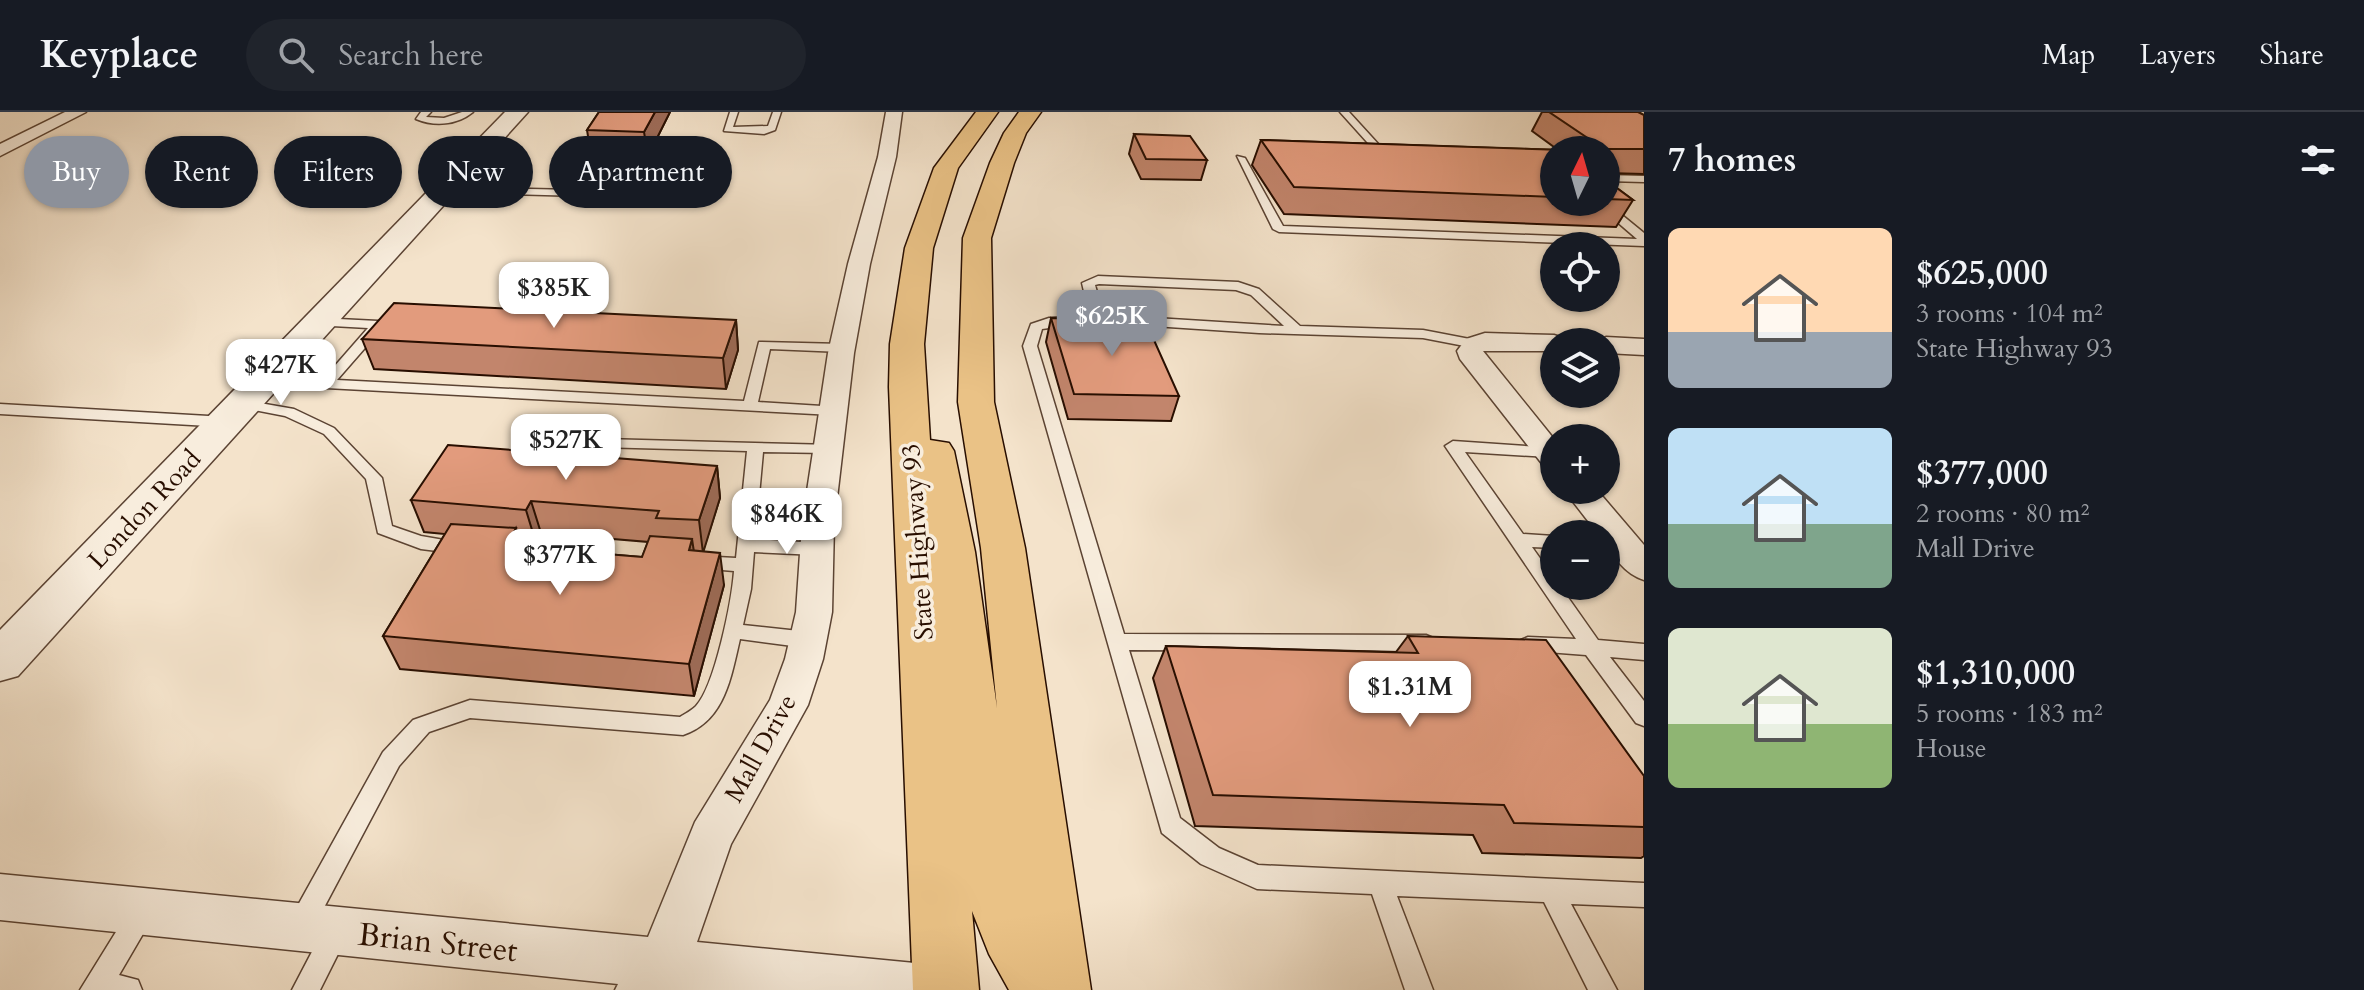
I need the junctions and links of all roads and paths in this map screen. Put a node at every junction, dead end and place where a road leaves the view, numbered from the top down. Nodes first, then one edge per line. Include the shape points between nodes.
1 (78, 112) edge
2 (427, 112) edge
3 (469, 112) edge
4 (508, 112) edge
5 (517, 112) edge
6 (734, 112) edge
7 (777, 112) edge
8 (894, 112) edge
9 (987, 112) edge
10 (1030, 112) edge
11 (1344, 112) edge
12 (495, 136) edge
13 (0, 151) edge
14 (1240, 158) dead end
15 (1391, 163) edge
16 (1620, 178) edge
17 (1644, 179) edge
18 (427, 208) edge
19 (1615, 216) edge
20 (1644, 241) edge
21 (1098, 321) junction
22 (319, 322) junction
23 (1296, 330) junction
24 (1540, 342) edge
25 (907, 344) junction
26 (1475, 344) junction
27 (1620, 346) edge
28 (1644, 347) edge
29 (842, 348) junction
30 (750, 406) junction
31 (0, 409) edge
32 (833, 410) junction
33 (235, 413) junction
34 (1540, 440) edge
35 (604, 444) dead end
36 (755, 447) junction
37 (827, 448) junction
38 (1540, 454) edge
39 (1590, 504) edge
40 (1518, 540) junction
41 (1540, 541) edge
42 (482, 549) edge
43 (817, 549) junction
44 (1626, 553) edge
45 (745, 555) junction
46 (682, 561) edge
47 (731, 631) junction
48 (808, 640) junction
49 (1117, 642) junction
50 (1451, 643) edge
51 (1514, 645) edge
52 (1592, 647) junction
53 (1644, 652) edge
54 (0, 662) edge
55 (1644, 717) edge
56 (1380, 883) junction
57 (1551, 891) junction
58 (1644, 895) edge
59 (0, 897) edge
60 (142, 912) junction
61 (318, 930) junction
62 (651, 978) edge
63 (95, 988) edge
64 (128, 990) edge
65 (306, 990) edge
66 (925, 990) edge
67 (946, 990) edge
68 (1048, 990) edge
69 (1058, 990) edge
70 (1419, 990) edge
71 (1603, 990) edge

1 - 13 street
2 - 3 lane via 419,117 431,122
4 - 5 lane
5 - 12 street, London Road
6 - 7 lane via 727,129 764,131 772,128
8 - 29 street, Mall Drive
9 - 25 main road, State Highway 93 via 946,168 919,248
10 - 69 main road via 1002,163 977,238 976,402 1003,548
11 - 15 lane
14 - 20 lane via 1279,229
16 - 17 lane
18 - 22 street, London Road
19 - 20 lane
21 - 23 lane
21 - 23 lane via 1088,283 1115,280 1238,286 1255,292
21 - 49 lane via 1049,322 1036,327 1030,346
22 - 30 lane via 378,325 326,384
22 - 33 street, London Road
23 - 26 lane via 1423,334
24 - 26 street
25 - 67 main road, State Highway 93
25 - 68 main road via 931,423 953,552 989,866 1002,914
26 - 34 street via 1470,351 1473,359
27 - 28 street
29 - 30 lane via 764,345
29 - 32 street, Mall Drive
30 - 32 lane
31 - 33 lane
32 - 37 street, Mall Drive
33 - 42 lane via 289,412 329,431 374,478 384,529 435,546
33 - 54 street, London Road
35 - 36 lane
36 - 37 lane
36 - 45 lane
37 - 43 street, Mall Drive
38 - 40 lane via 1453,446
39 - 44 street
40 - 41 lane
40 - 52 lane
43 - 45 lane
43 - 48 street, Mall Drive
45 - 46 lane
45 - 47 lane
47 - 48 lane
47 - 61 lane via 718,688 703,713 683,726 470,709 421,726 391,759
48 - 62 street, Mall Drive via 788,705 711,837 682,921
49 - 50 lane
49 - 56 lane via 1170,825 1210,856 1257,877
51 - 52 lane
52 - 53 lane
52 - 55 lane
56 - 57 lane
56 - 70 lane
57 - 58 lane
57 - 71 lane
59 - 60 street, Brian Street
60 - 61 street, Brian Street
60 - 63 lane
61 - 62 street, Brian Street
61 - 65 lane
62 - 66 street, Brian Street
63 - 64 lane

